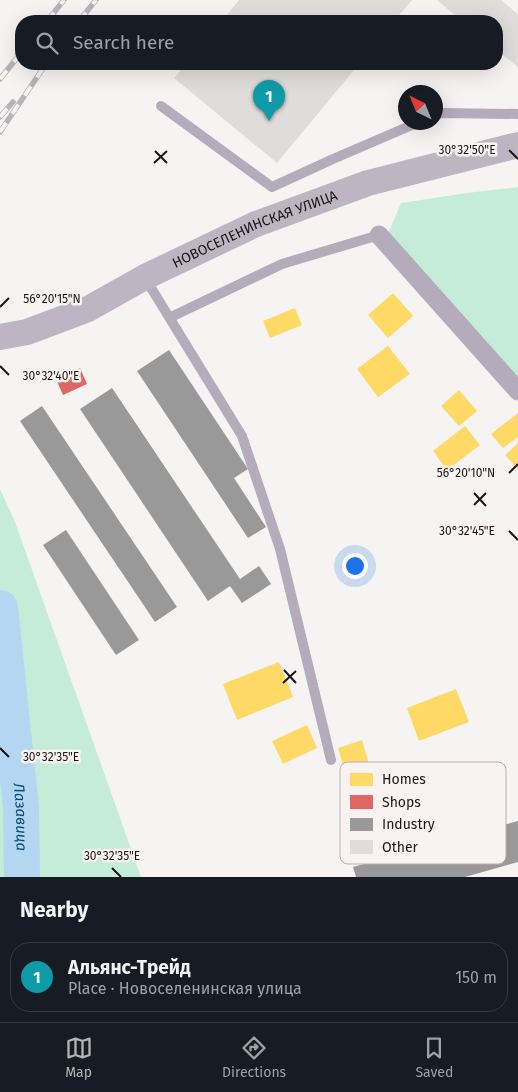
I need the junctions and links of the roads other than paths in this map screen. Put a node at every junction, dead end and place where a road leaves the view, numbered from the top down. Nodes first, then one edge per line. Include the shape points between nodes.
1 (161, 106) dead end
2 (443, 113) edge
3 (518, 114) edge
4 (400, 130) edge
5 (518, 145) edge
6 (379, 235) joint
7 (145, 277) junction
8 (170, 317) junction
9 (0, 337) edge
10 (518, 391) edge
11 (331, 760) dead end

1 - 4 lane via 272,187
2 - 3 lane
5 - 7 main road, НОВОСЕЛЕНИНСКАЯ УЛИЦА via 368,183 256,224
6 - 8 lane via 282,264
6 - 10 street
7 - 8 lane
7 - 9 main road, НОВОСЕЛЕНИНСКАЯ УЛИЦА via 88,309 27,332
8 - 11 lane via 242,436 280,549

